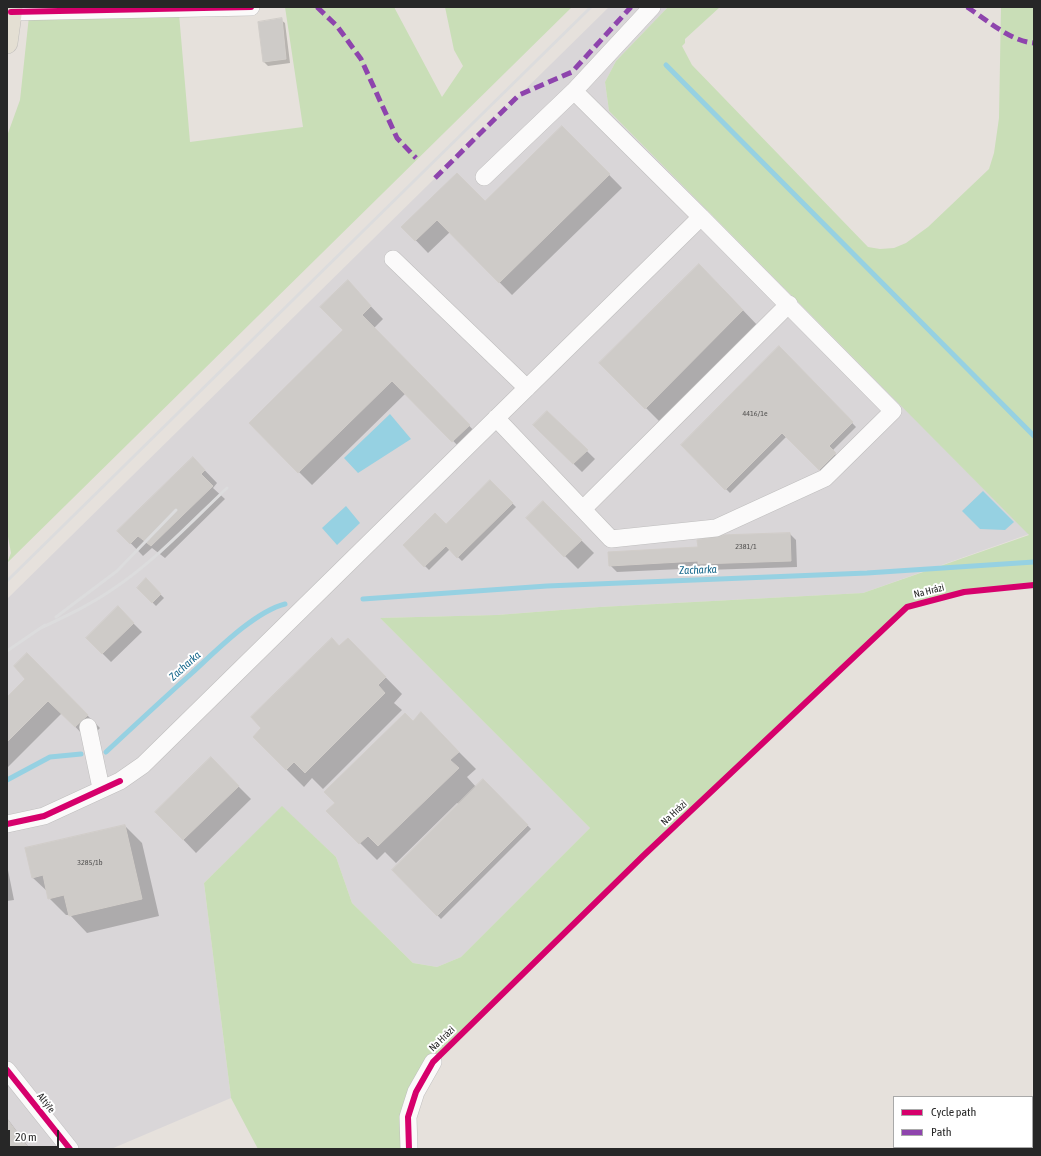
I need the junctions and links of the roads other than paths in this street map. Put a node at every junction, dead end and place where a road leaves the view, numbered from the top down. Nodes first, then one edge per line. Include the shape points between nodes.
1 (251, 7) edge
2 (652, 7) edge
3 (11, 10) edge
4 (7, 43) edge
5 (574, 91) junction
6 (484, 177) dead end
7 (701, 217) junction
8 (393, 259) dead end
9 (789, 304) junction
10 (527, 388) junction
11 (496, 418) junction
12 (583, 509) junction
13 (88, 726) dead end
14 (101, 788) junction
15 (7, 824) edge
16 (433, 1062) dead end
17 (7, 1070) edge
18 (70, 1149) edge
19 (409, 1149) edge

1 - 3 street
2 - 5 street
3 - 4 main road
5 - 6 street
5 - 7 street
7 - 9 street
7 - 10 street
8 - 10 street
9 - 12 street
9 - 12 street via 893,411 825,478 716,528 611,539
10 - 11 street
11 - 12 street
11 - 14 street via 143,765 120,781
13 - 14 street
14 - 15 street via 44,816
16 - 19 street, Na Hrázi via 416,1092 408,1117
17 - 18 street, Altýře

